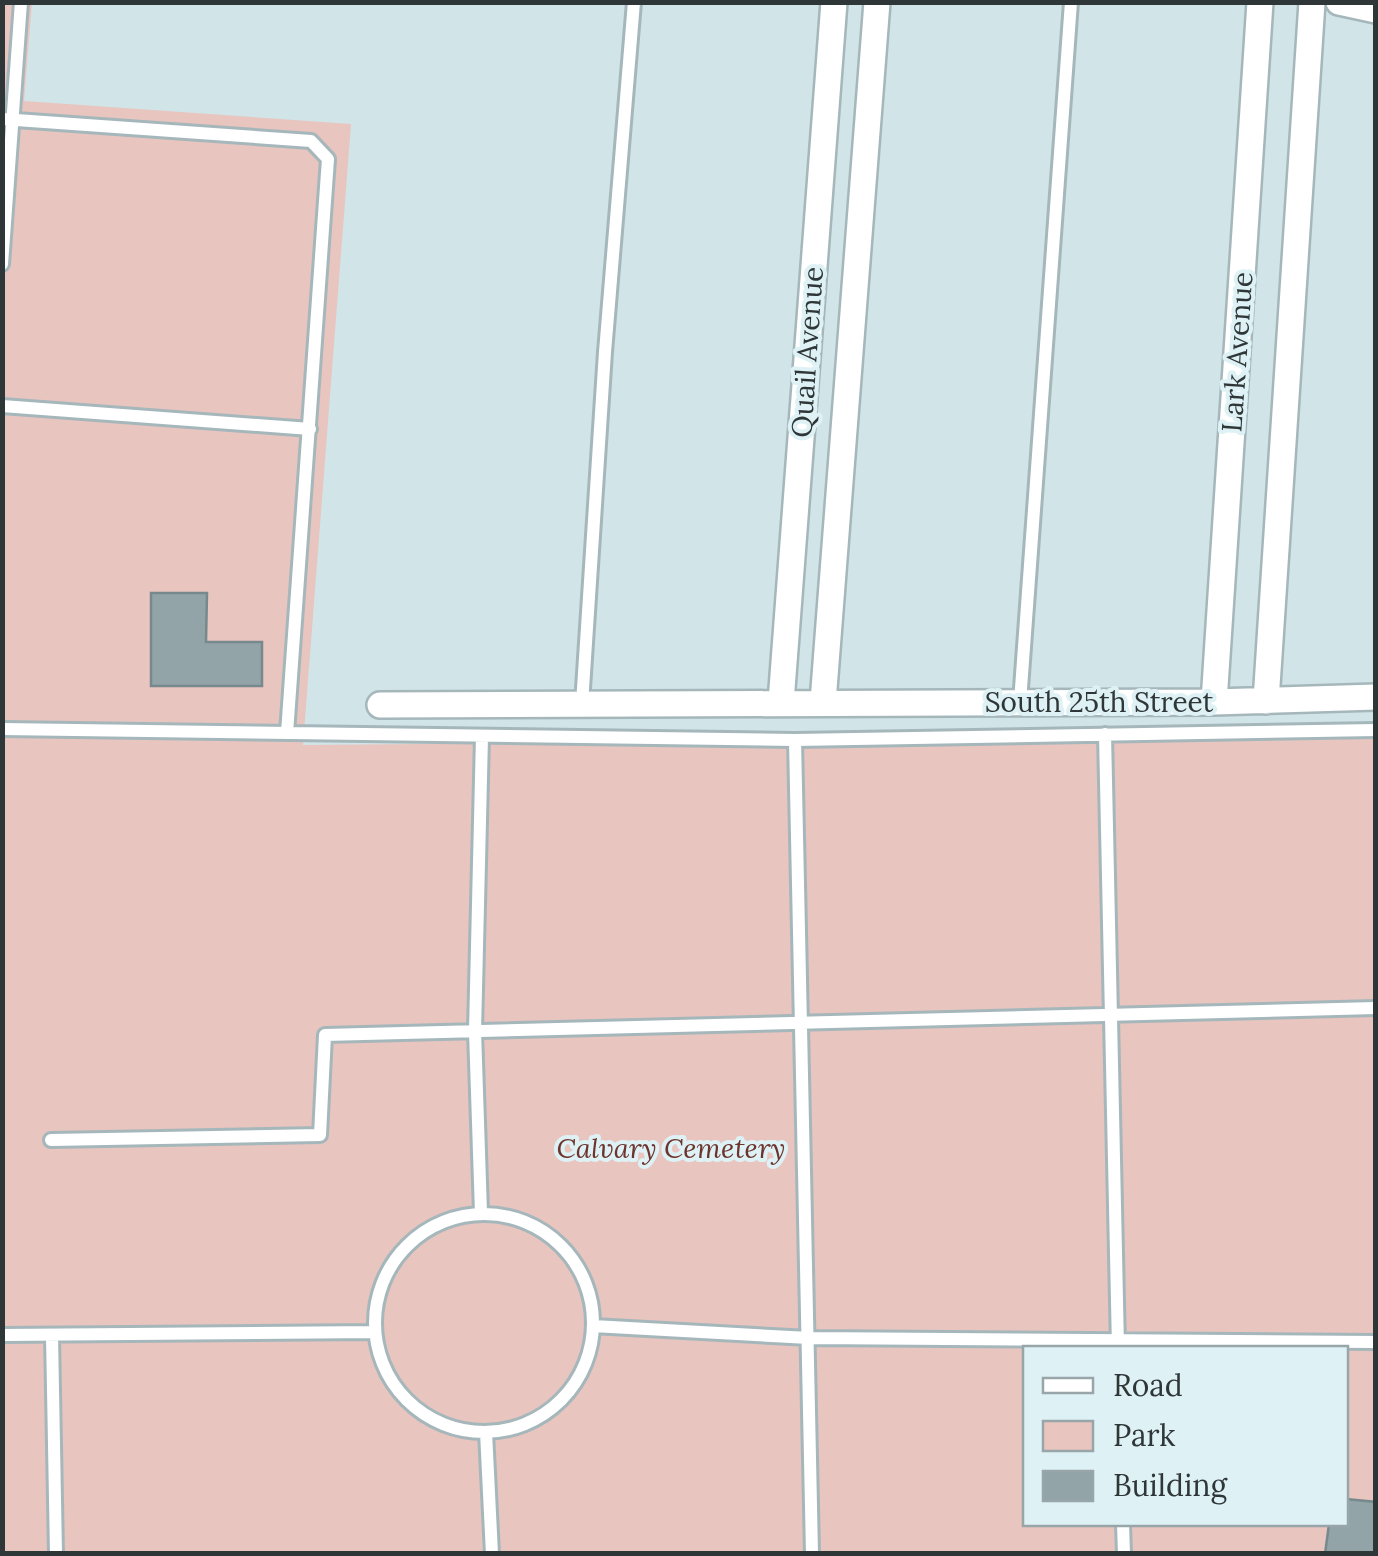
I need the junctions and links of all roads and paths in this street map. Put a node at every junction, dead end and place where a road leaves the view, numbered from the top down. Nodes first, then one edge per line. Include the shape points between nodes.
1 (22, 2) edge
2 (634, 2) edge
3 (834, 2) edge
4 (877, 2) edge
5 (1072, 2) edge
6 (1260, 2) edge
7 (1312, 2) edge
8 (1340, 2) edge
9 (1376, 10) edge
10 (8, 119) edge
11 (815, 248) junction
12 (858, 250) junction
13 (2, 264) edge
14 (2, 406) edge
15 (310, 429) junction
16 (793, 540) junction
17 (836, 543) junction
18 (1376, 697) edge
19 (1266, 701) junction
20 (780, 702) junction
21 (823, 702) junction
22 (1020, 702) junction
23 (1214, 702) junction
24 (582, 704) junction
25 (380, 706) dead end
26 (2, 730) edge
27 (1376, 730) edge
28 (287, 733) junction
29 (1105, 734) junction
30 (482, 736) junction
31 (795, 740) junction
32 (1376, 1008) edge
33 (1111, 1013) junction
34 (802, 1022) junction
35 (475, 1031) junction
36 (51, 1140) dead end
37 (481, 1213) junction
38 (594, 1326) junction
39 (374, 1332) junction
40 (2, 1334) edge
41 (52, 1335) junction
42 (808, 1338) junction
43 (1376, 1342) edge
44 (1118, 1344) edge
45 (486, 1432) junction
46 (1123, 1526) edge
47 (56, 1554) edge
48 (492, 1554) edge
49 (812, 1554) edge
50 (1124, 1554) edge

1 - 10 lane
2 - 24 lane
3 - 11 street, Quail Avenue
4 - 12 street, Quail Avenue
5 - 22 lane
6 - 23 street, Lark Avenue
7 - 19 street, Lark Avenue
8 - 9 street
10 - 13 lane
10 - 15 lane via 311,142 328,159
11 - 12 street
11 - 16 street, Quail Avenue
12 - 17 street, Quail Avenue
14 - 15 lane
15 - 28 lane
16 - 17 street
16 - 20 street, Quail Avenue
17 - 21 street, Quail Avenue
18 - 19 street, South 25th Street
19 - 23 street, South 25th Street
20 - 21 street, South 25th Street
20 - 24 street, South 25th Street
21 - 22 street, South 25th Street
22 - 23 street, South 25th Street
24 - 25 street, South 25th Street
26 - 28 lane
27 - 29 lane
28 - 30 lane
29 - 31 lane
29 - 33 lane
30 - 31 lane
30 - 35 lane
31 - 34 lane
32 - 33 lane
33 - 34 lane
33 - 44 lane
34 - 35 lane
34 - 42 lane
35 - 36 lane via 325,1035 320,1135
35 - 37 lane
37 - 38 lane via 530,1224 570,1255 583,1277
37 - 39 lane via 432,1226 411,1241 382,1282
38 - 42 lane
38 - 45 lane via 582,1372 560,1400 532,1421
39 - 41 lane
39 - 45 lane via 388,1377 411,1404 440,1423
40 - 41 lane
41 - 47 lane
42 - 44 lane
42 - 49 lane
43 - 44 lane
45 - 48 lane
46 - 50 lane

